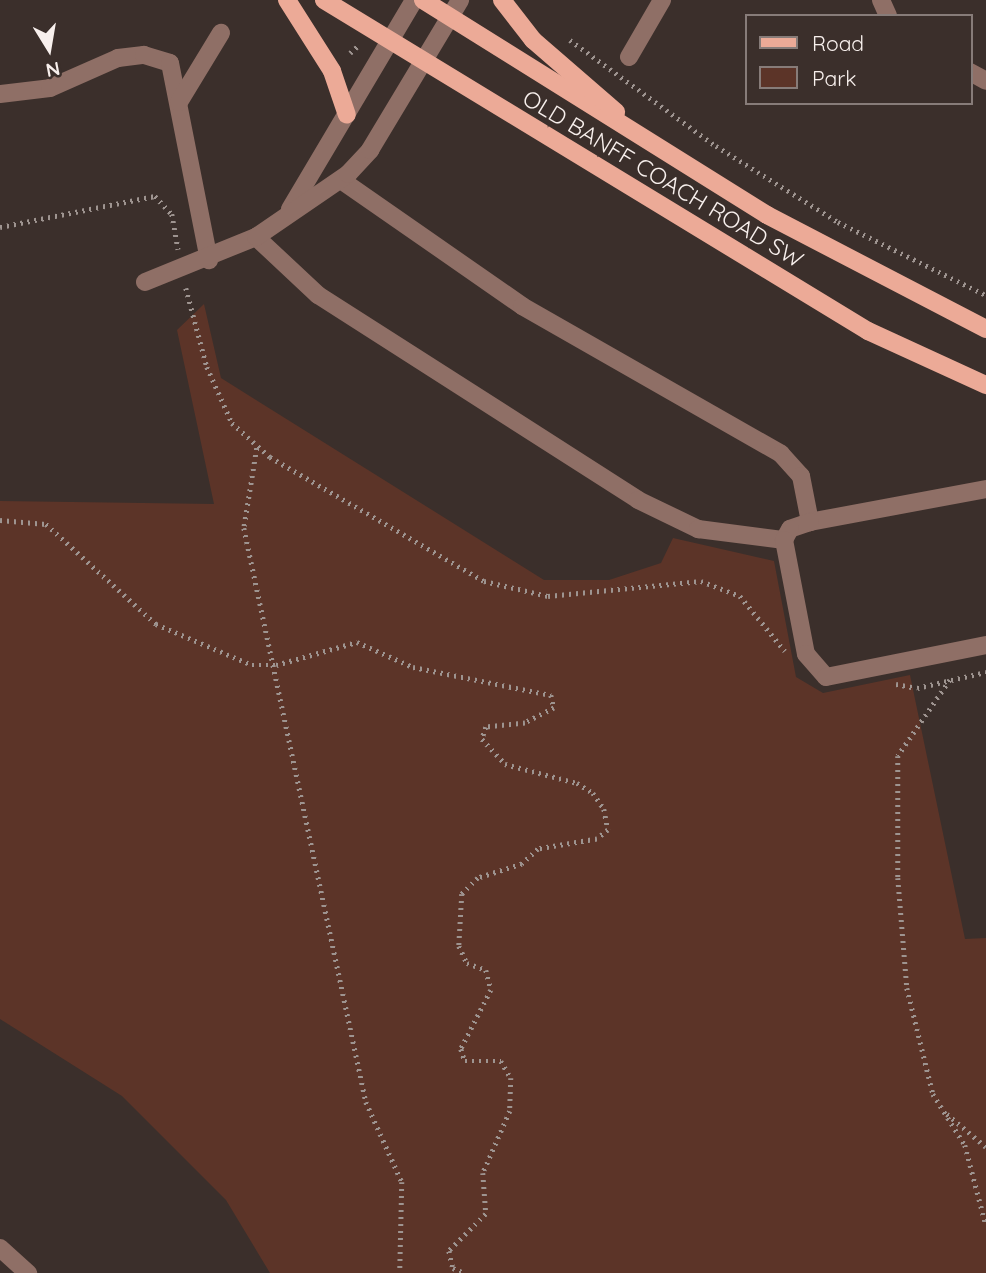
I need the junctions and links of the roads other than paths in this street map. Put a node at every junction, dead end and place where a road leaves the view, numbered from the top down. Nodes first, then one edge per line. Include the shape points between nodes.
1 (287, 0) edge
2 (324, 0) edge
3 (414, 0) edge
4 (423, 0) edge
5 (460, 0) edge
6 (502, 0) edge
7 (662, 0) edge
8 (451, 17) junction
9 (221, 33) dead end
10 (389, 44) junction
11 (629, 57) dead end
12 (425, 63) junction
13 (0, 94) edge
14 (179, 102) junction
15 (347, 115) junction
16 (655, 147) junction
17 (341, 180) junction
18 (290, 209) junction
19 (256, 237) junction
20 (209, 261) junction
21 (145, 282) dead end
22 (986, 329) edge
23 (986, 386) edge
24 (986, 489) edge
25 (810, 522) junction
26 (784, 540) junction
27 (986, 645) edge
28 (0, 1248) edge
29 (27, 1273) edge

1 - 15 main road via 332,71
2 - 10 main road, OLD BANFF COACH ROAD SW
3 - 10 street
4 - 8 main road, OLD BANFF COACH ROAD SW
5 - 8 street
6 - 16 main road via 533,40
7 - 11 street
8 - 12 street
8 - 16 main road, OLD BANFF COACH ROAD SW
9 - 14 street
10 - 12 main road, OLD BANFF COACH ROAD SW
10 - 15 street
12 - 17 street via 370,150
12 - 23 main road, OLD BANFF COACH ROAD SW via 868,331
13 - 14 street via 50,88 118,58 144,55 170,64
14 - 20 street
15 - 18 street
16 - 22 main road, OLD BANFF COACH ROAD SW via 829,251
17 - 18 street
17 - 25 street via 522,306 781,454 801,476
18 - 19 street
19 - 20 street
19 - 26 street via 318,295 638,500 698,529
20 - 21 street
24 - 25 street
25 - 26 street via 790,529
26 - 27 street via 806,653 826,677
28 - 29 street

